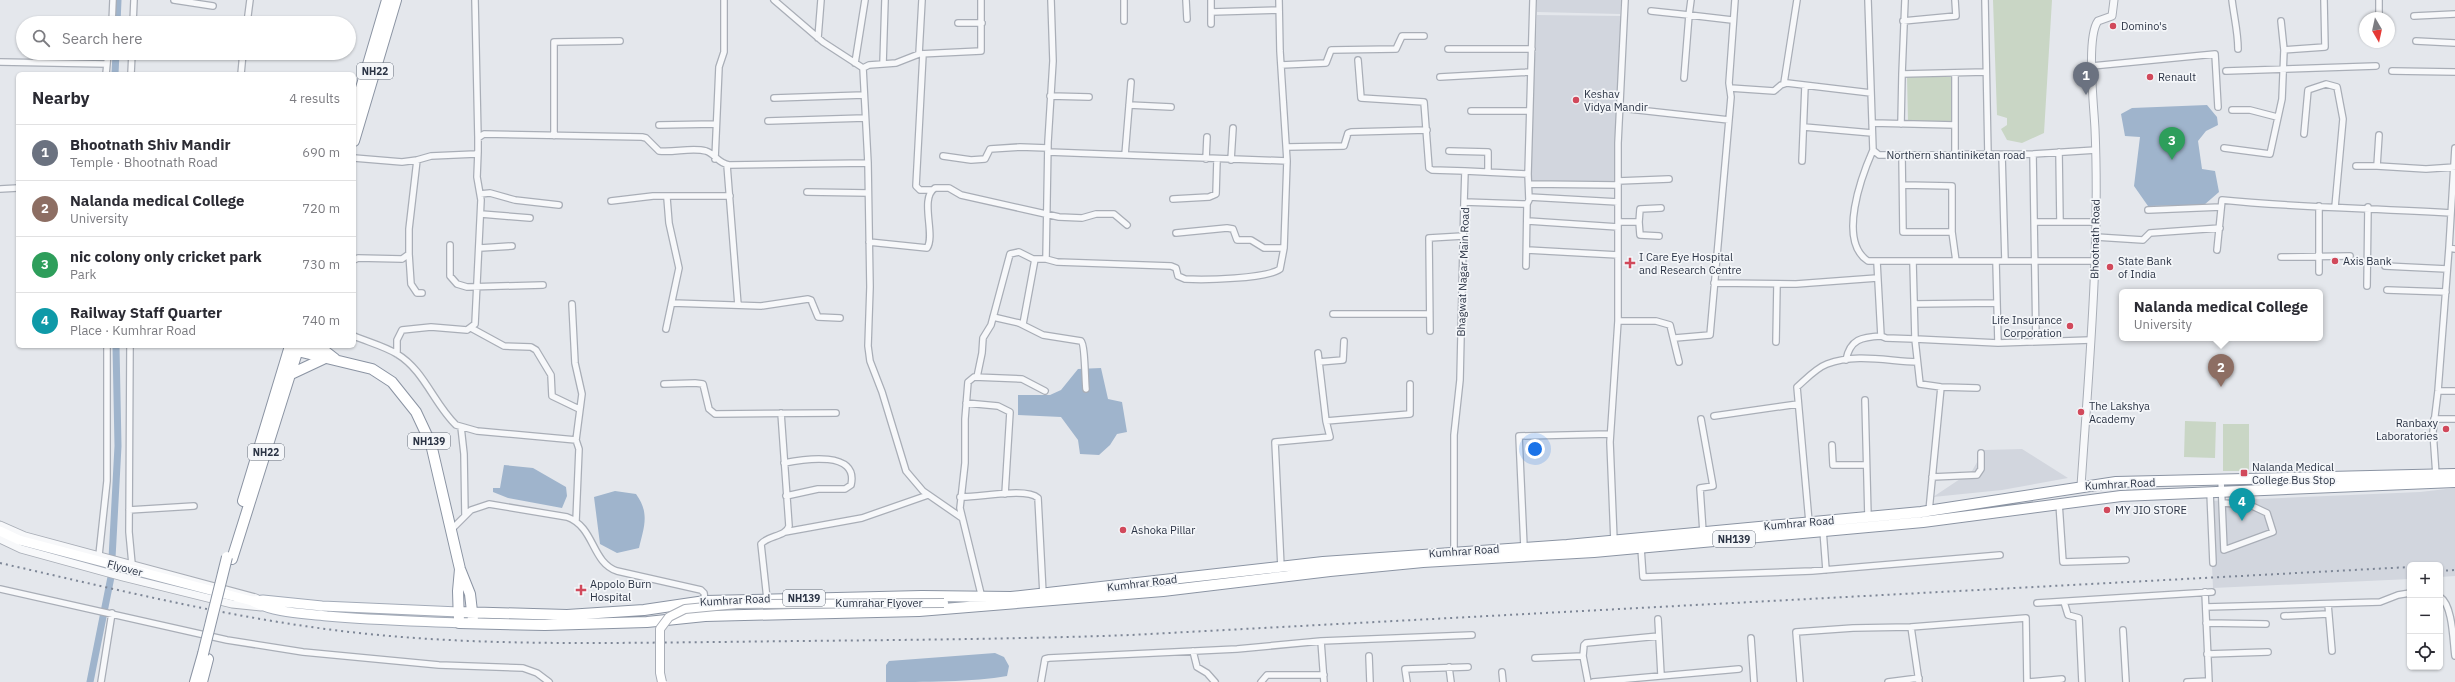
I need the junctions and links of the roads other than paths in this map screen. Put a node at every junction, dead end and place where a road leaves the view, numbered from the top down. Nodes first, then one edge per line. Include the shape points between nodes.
1 (112, 0) edge
2 (134, 0) edge
3 (174, 0) edge
4 (250, 0) edge
5 (387, 0) edge
6 (396, 0) edge
7 (475, 0) edge
8 (724, 0) edge
9 (774, 0) edge
10 (821, 0) edge
11 (865, 0) edge
12 (885, 0) edge
13 (922, 0) edge
14 (981, 0) edge
15 (1051, 0) edge
16 (1124, 0) edge
17 (1186, 0) edge
18 (1211, 0) edge
19 (1279, 0) edge
20 (1533, 0) edge
21 (1625, 0) edge
22 (1691, 0) edge
23 (1735, 0) edge
24 (1797, 0) edge
25 (1868, 0) edge
26 (1905, 0) edge
27 (1955, 0) edge
28 (1985, 0) edge
29 (2232, 0) edge
30 (2324, 0) edge
31 (2379, 0) edge
32 (2114, 1) edge
33 (213, 6) dead end
34 (1279, 10) junction
35 (1651, 11) dead end
36 (1211, 12) junction
37 (2379, 12) edge
38 (2455, 14) edge
39 (1689, 15) junction
40 (112, 16) edge
41 (133, 16) edge
42 (248, 16) edge
43 (2414, 16) dead end
44 (1187, 19) dead end
45 (1732, 20) junction
46 (1124, 21) dead end
47 (2281, 21) dead end
48 (1903, 22) junction
49 (958, 23) dead end
50 (982, 23) junction
51 (1211, 24) dead end
52 (1424, 36) dead end
53 (818, 38) junction
54 (620, 41) dead end
55 (2416, 41) dead end
56 (2455, 44) edge
57 (1448, 49) dead end
58 (1532, 49) junction
59 (2238, 49) dead end
60 (2284, 50) junction
61 (921, 54) junction
62 (107, 60) edge
63 (132, 60) edge
64 (242, 60) edge
65 (1358, 60) dead end
66 (0, 62) edge
67 (855, 63) junction
68 (107, 64) junction
69 (883, 64) junction
70 (1281, 65) junction
71 (2092, 66) junction
72 (2376, 66) dead end
73 (863, 68) junction
74 (2283, 70) junction
75 (2226, 71) dead end
76 (2392, 71) dead end
77 (106, 72) edge
78 (131, 72) edge
79 (241, 72) edge
80 (1530, 72) junction
81 (1986, 72) junction
82 (2455, 72) edge
83 (1955, 73) junction
84 (1902, 74) junction
85 (1440, 77) dead end
86 (1684, 78) dead end
87 (1130, 82) dead end
88 (1784, 83) junction
89 (1806, 86) junction
90 (1730, 88) junction
91 (1871, 93) junction
92 (864, 95) junction
93 (1050, 96) junction
94 (1089, 97) dead end
95 (774, 98) dead end
96 (356, 105) edge
97 (1129, 105) junction
98 (2218, 106) dead end
99 (1171, 107) dead end
100 (1620, 108) junction
101 (2232, 110) dead end
102 (1471, 111) dead end
103 (1529, 111) junction
104 (2277, 117) junction
105 (865, 118) junction
106 (1729, 120) junction
107 (768, 121) dead end
108 (1872, 123) junction
109 (716, 124) junction
110 (1901, 124) junction
111 (659, 125) dead end
112 (1955, 125) junction
113 (1804, 127) junction
114 (1233, 128) dead end
115 (1427, 130) junction
116 (1872, 133) junction
117 (356, 134) edge
118 (2304, 134) dead end
119 (2379, 135) dead end
120 (554, 136) junction
121 (1207, 137) dead end
122 (478, 138) junction
123 (1287, 147) junction
124 (2224, 148) dead end
125 (2455, 148) edge
126 (1048, 150) junction
127 (1873, 150) junction
128 (2096, 150) junction
129 (1449, 151) dead end
130 (478, 152) junction
131 (2059, 152) junction
132 (2002, 154) junction
133 (2033, 154) junction
134 (1125, 155) junction
135 (1902, 155) junction
136 (1955, 155) junction
137 (1988, 155) junction
138 (942, 156) dead end
139 (356, 158) edge
140 (715, 159) junction
141 (1206, 159) junction
142 (417, 160) junction
143 (1217, 160) junction
144 (1231, 160) junction
145 (1287, 161) junction
146 (1802, 161) dead end
147 (868, 163) junction
148 (727, 165) junction
149 (2356, 166) dead end
150 (2378, 166) junction
151 (2454, 167) edge
152 (1465, 171) junction
153 (1488, 172) junction
154 (1528, 174) junction
155 (1669, 180) dead end
156 (1618, 183) junction
157 (1528, 184) junction
158 (1902, 185) junction
159 (16, 188) edge
160 (0, 189) edge
161 (932, 190) junction
162 (807, 192) dead end
163 (868, 193) junction
164 (480, 194) junction
165 (730, 196) junction
166 (1529, 197) junction
167 (667, 198) junction
168 (1173, 199) dead end
169 (611, 201) dead end
170 (1464, 202) junction
171 (1618, 202) junction
172 (1527, 204) junction
173 (559, 205) dead end
174 (2319, 206) junction
175 (2453, 206) edge
176 (2221, 207) junction
177 (2335, 207) junction
178 (2368, 207) junction
179 (1661, 208) dead end
180 (2148, 210) dead end
181 (2451, 213) junction
182 (481, 214) junction
183 (1047, 215) junction
184 (530, 218) dead end
185 (1528, 221) junction
186 (1639, 222) junction
187 (2035, 222) junction
188 (2060, 222) junction
189 (2096, 222) junction
190 (1127, 225) dead end
191 (1618, 225) junction
192 (2220, 228) junction
193 (1952, 232) junction
194 (1176, 233) dead end
195 (1463, 236) junction
196 (1659, 236) dead end
197 (2096, 237) junction
198 (869, 242) junction
199 (450, 245) dead end
200 (512, 246) dead end
201 (480, 248) junction
202 (1284, 248) junction
203 (2452, 249) edge
204 (1527, 250) junction
205 (2217, 250) dead end
206 (409, 254) junction
207 (1618, 255) junction
208 (2281, 256) dead end
209 (2350, 256) dead end
210 (2319, 257) junction
211 (356, 259) edge
212 (1035, 259) junction
213 (1046, 259) junction
214 (1956, 261) junction
215 (1996, 261) junction
216 (2005, 261) junction
217 (2036, 261) junction
218 (2095, 261) junction
219 (1877, 262) junction
220 (1913, 262) junction
221 (1526, 266) dead end
222 (2385, 266) dead end
223 (2447, 269) junction
224 (2318, 272) dead end
225 (1877, 278) junction
226 (1714, 283) junction
227 (1777, 284) junction
228 (543, 285) dead end
229 (2367, 286) dead end
230 (478, 287) junction
231 (2387, 290) dead end
232 (2446, 292) junction
233 (422, 293) dead end
234 (1997, 303) junction
235 (572, 304) dead end
236 (672, 304) junction
237 (1914, 304) junction
238 (738, 305) junction
239 (1332, 314) dead end
240 (1429, 314) junction
241 (993, 317) junction
242 (840, 318) dead end
243 (1618, 321) junction
244 (1023, 324) junction
245 (471, 328) junction
246 (666, 329) dead end
247 (1430, 332) dead end
248 (1881, 336) junction
249 (356, 337) edge
250 (1675, 338) junction
251 (1915, 340) junction
252 (2091, 340) junction
253 (1344, 341) dead end
254 (1776, 342) dead end
255 (2036, 342) junction
256 (1998, 343) junction
257 (107, 348) edge
258 (130, 348) edge
259 (296, 348) edge
260 (324, 352) edge
261 (1318, 353) dead end
262 (397, 354) junction
263 (1846, 360) junction
264 (1319, 362) junction
265 (1679, 362) dead end
266 (1917, 362) junction
267 (291, 374) junction
268 (977, 377) junction
269 (664, 384) dead end
270 (1410, 384) dead end
271 (1941, 387) junction
272 (1976, 388) dead end
273 (1086, 389) dead end
274 (1045, 391) dead end
275 (2455, 391) edge
276 (2438, 392) junction
277 (1865, 400) dead end
278 (966, 403) junction
279 (1798, 404) junction
280 (579, 409) junction
281 (781, 413) junction
282 (836, 413) dead end
283 (1714, 416) dead end
284 (1701, 419) dead end
285 (2434, 419) junction
286 (2455, 419) edge
287 (1326, 421) junction
288 (461, 427) junction
289 (1610, 434) junction
290 (576, 440) junction
291 (1832, 445) dead end
292 (1981, 453) dead end
293 (784, 462) junction
294 (1866, 465) junction
295 (2455, 474) edge
296 (2436, 475) junction
297 (1932, 477) junction
298 (2221, 480) junction
299 (2455, 482) edge
300 (2081, 486) junction
301 (2210, 492) junction
302 (2223, 492) junction
303 (1005, 494) junction
304 (928, 495) junction
305 (786, 496) junction
306 (960, 497) junction
307 (2059, 502) junction
308 (2223, 502) junction
309 (194, 506) dead end
310 (129, 510) junction
311 (1929, 511) junction
312 (465, 515) junction
313 (1868, 517) junction
314 (962, 518) junction
315 (576, 521) junction
316 (0, 526) edge
317 (1809, 527) junction
318 (451, 530) junction
319 (1823, 530) junction
320 (0, 531) edge
321 (785, 532) junction
322 (1703, 532) junction
323 (0, 539) edge
324 (1614, 541) junction
325 (1524, 547) junction
326 (1641, 548) junction
327 (1545, 551) junction
328 (2000, 555) dead end
329 (102, 556) junction
330 (1454, 556) junction
331 (229, 558) junction
332 (2126, 560) dead end
333 (2213, 563) dead end
334 (132, 564) junction
335 (1281, 567) junction
336 (460, 569) junction
337 (1826, 570) junction
338 (1250, 576) junction
339 (0, 589) edge
340 (2204, 592) junction
341 (2212, 592) dead end
342 (2407, 594) edge
343 (1043, 595) junction
344 (982, 598) junction
345 (2441, 598) edge
346 (767, 599) junction
347 (705, 601) junction
348 (2064, 602) junction
349 (944, 603) dead end
350 (2037, 603) dead end
351 (263, 604) junction
352 (2328, 604) junction
353 (2206, 607) junction
354 (656, 608) junction
355 (459, 612) junction
356 (112, 613) junction
357 (473, 613) junction
358 (2328, 614) junction
359 (2284, 616) dead end
360 (1658, 619) dead end
361 (652, 621) junction
362 (460, 623) junction
363 (2206, 623) junction
364 (473, 624) junction
365 (2266, 624) dead end
366 (1910, 627) junction
367 (2124, 630) dead end
368 (1472, 635) dead end
369 (1659, 636) junction
370 (1751, 638) dead end
371 (1321, 641) junction
372 (1193, 651) junction
373 (2332, 651) dead end
374 (2268, 652) dead end
375 (2207, 654) junction
376 (1369, 656) dead end
377 (1583, 656) junction
378 (2455, 656) edge
379 (1535, 658) dead end
380 (1450, 667) junction
381 (1468, 667) dead end
382 (1739, 669) dead end
383 (1502, 672) dead end
384 (1324, 675) junction
385 (1661, 675) junction
386 (2062, 679) dead end
387 (1919, 680) edge
388 (202, 681) edge
389 (100, 682) edge
390 (549, 682) edge
391 (662, 682) edge
392 (1041, 682) edge
393 (1215, 682) edge
394 (1261, 682) edge
395 (1324, 682) edge
396 (1370, 682) edge
397 (1406, 682) edge
398 (1451, 682) edge
399 (1503, 682) edge
400 (1588, 682) edge
401 (1593, 682) edge
402 (1754, 682) edge
403 (1800, 682) edge
404 (1888, 682) edge
405 (2028, 682) edge
406 (2082, 682) edge
407 (2126, 682) edge
408 (2187, 682) edge
409 (2209, 682) edge

1 - 40 street
2 - 41 street
3 - 33 street
4 - 42 street
5 - 96 highway, NH22
6 - 117 highway, NH22
7 - 122 street
8 - 109 street via 724,52 718,67
9 - 53 street
10 - 53 street
11 - 67 street
12 - 69 street
13 - 61 street
14 - 50 street
15 - 93 street via 1053,61
16 - 46 street
17 - 44 street
18 - 36 street
19 - 34 street
20 - 58 street
21 - 100 street
22 - 39 street
23 - 45 street
24 - 88 street
25 - 91 street, Northern shantiniketan road
26 - 48 street
27 - 48 street via 1956,16
28 - 81 street
29 - 59 street via 2234,19 2238,27
30 - 60 street via 2325,47
31 - 37 street
32 - 71 street, Bhootnath Road via 2112,16 2098,21 2096,25
34 - 36 street
34 - 70 street
35 - 39 street
36 - 51 street
38 - 43 street
39 - 45 street
39 - 86 street
45 - 90 street
47 - 60 street
48 - 84 street
49 - 50 street
50 - 61 street via 981,51
52 - 70 street via 1400,37 1396,49 1331,50 1326,63
53 - 67 street
54 - 120 street via 554,42
55 - 56 street
57 - 58 street
58 - 80 street
60 - 74 street
61 - 69 street via 896,63
61 - 161 street via 916,186 920,190
62 - 68 street
63 - 78 street
64 - 79 street
65 - 115 street via 1361,98 1422,101 1425,104
66 - 68 street
67 - 73 street
68 - 77 street
69 - 73 street
70 - 123 street
71 - 98 street via 2215,54
71 - 128 street, Bhootnath Road
72 - 74 street
73 - 92 street
74 - 75 street
74 - 104 street via 2282,99
76 - 82 street
80 - 85 street
80 - 103 street
81 - 83 street
81 - 137 street
83 - 84 street
83 - 112 street
84 - 110 street
87 - 97 street
88 - 89 street
88 - 90 street via 1774,91
89 - 91 street
89 - 113 street
90 - 106 street
91 - 108 street, Northern shantiniketan road
92 - 95 street
92 - 105 street
93 - 94 street
93 - 126 street
97 - 99 street
97 - 134 street
100 - 106 street
100 - 156 street
101 - 104 street via 2250,110
102 - 103 street
103 - 154 street
104 - 124 street via 2270,154
105 - 107 street
105 - 147 street
106 - 226 street
108 - 110 street
108 - 116 street, Northern shantiniketan road
109 - 111 street
109 - 140 street
110 - 112 street
112 - 136 street
113 - 116 street
113 - 146 street
114 - 144 street
115 - 123 street via 1351,132 1348,133 1344,146
115 - 152 street via 1430,169
116 - 127 street, Northern shantiniketan road
118 - 177 street via 2308,90 2326,84 2337,87 2343,119
119 - 150 street
120 - 122 street via 484,134
120 - 140 street via 642,137 659,151 701,150 711,153
121 - 141 street
122 - 130 street
123 - 145 street
125 - 151 street
126 - 134 street
126 - 138 street via 1020,147 990,150 985,159 978,161
126 - 183 street
127 - 135 street, Northern shantiniketan road via 1879,155
127 - 219 street via 1858,183 1853,224 1856,243 1863,257
128 - 131 street, Northern shantiniketan road
128 - 189 street, Bhootnath Road
129 - 153 street via 1488,152
130 - 142 street via 432,156
130 - 164 street via 477,177
131 - 133 street, Northern shantiniketan road
131 - 188 street
132 - 133 street, Northern shantiniketan road
132 - 137 street, Northern shantiniketan road
132 - 216 street
133 - 187 street
134 - 141 street
135 - 136 street, Northern shantiniketan road
135 - 158 street
136 - 137 street, Northern shantiniketan road
139 - 142 street via 402,162
140 - 148 street
141 - 143 street
142 - 206 street via 409,229
143 - 144 street
143 - 168 street via 1216,194 1209,197
144 - 145 street
145 - 202 street
147 - 148 street
147 - 163 street
148 - 165 street
149 - 150 street
150 - 151 street via 2426,169
151 - 175 street
152 - 153 street
152 - 170 street
153 - 154 street
154 - 157 street
155 - 156 street
156 - 157 street
156 - 171 street
157 - 166 street
158 - 193 street via 1952,186
158 - 193 street via 1903,232
159 - 160 street
161 - 183 street via 949,188 961,195
161 - 198 street via 928,205 930,243 927,248
162 - 163 street
163 - 198 street
164 - 173 street via 490,193 515,200
164 - 182 street
165 - 167 street
165 - 238 street
166 - 171 street
166 - 172 street
167 - 169 street via 653,196
167 - 236 street via 669,223 679,268
170 - 172 street, Bhagwat Nagar Main Road
170 - 195 street, Bhagwat Nagar Main Road
171 - 191 street
172 - 185 street
174 - 176 street via 2222,200
174 - 177 street
174 - 210 street
175 - 181 street
176 - 180 street
176 - 192 street
177 - 178 street
178 - 181 street
178 - 229 street
179 - 186 street via 1640,209
181 - 203 street
182 - 184 street
182 - 201 street
183 - 190 street via 1082,218 1096,214 1114,214
183 - 213 street
185 - 191 street
185 - 204 street
186 - 191 street
186 - 196 street via 1640,235
187 - 188 street
187 - 217 street
188 - 189 street
189 - 197 street, Bhootnath Road
191 - 207 street
192 - 197 street via 2150,233 2143,240
192 - 205 street
193 - 214 street
194 - 202 street via 1231,228 1240,241 1251,240 1264,248
195 - 240 street via 1429,238
195 - 330 street, Bhagwat Nagar Main Road via 1460,380 1454,435
197 - 218 street, Bhootnath Road
198 - 304 street via 870,361 884,398 902,463 913,481
199 - 230 street via 450,272 453,281 467,287
200 - 201 street
201 - 230 street
202 - 213 street via 1282,264 1276,272 1210,279 1180,279 1176,268 1171,266 1057,262
203 - 223 street
204 - 207 street
204 - 221 street
206 - 211 street via 402,259
206 - 233 street via 412,288 417,293
207 - 243 street
208 - 210 street
209 - 210 street
210 - 224 street
212 - 213 street
212 - 241 street via 1019,252 1010,254
212 - 244 street
214 - 215 street
214 - 220 street
215 - 216 street
215 - 234 street
216 - 217 street
217 - 218 street
217 - 255 street
218 - 252 street, Bhootnath Road
219 - 220 street
219 - 225 street
220 - 237 street
222 - 223 street
223 - 232 street
225 - 227 street
225 - 248 street
226 - 227 street
226 - 250 street via 1710,335
227 - 254 street
228 - 230 street
230 - 245 street via 475,324
231 - 232 street
232 - 276 street
234 - 237 street
234 - 256 street
235 - 280 street via 575,363 582,388
236 - 238 street
236 - 246 street
237 - 251 street
238 - 242 street via 766,305 808,299 811,300 818,317
239 - 240 street
240 - 247 street
241 - 244 street
241 - 268 street via 983,338
243 - 250 street via 1670,324
243 - 289 street
244 - 273 street via 1043,335 1083,343
245 - 262 street via 402,330
245 - 280 street via 504,346 531,347 536,350 551,375 552,396
248 - 251 street
248 - 263 street via 1862,337 1855,341 1848,349
249 - 262 street
250 - 265 street
251 - 256 street
251 - 266 street
252 - 255 street
252 - 300 street, Bhootnath Road
253 - 264 street via 1343,360
255 - 256 street
257 - 329 street via 107,481
258 - 310 street
259 - 260 highway, NH139
259 - 267 highway, NH22
259 - 331 highway, NH22
260 - 267 highway
260 - 318 highway, NH139 via 335,359 372,369 385,376 416,412 430,444
261 - 264 street
262 - 288 street via 417,372 452,421
263 - 266 street via 1867,358
263 - 279 street via 1826,364 1797,387
264 - 287 street
266 - 271 street via 1920,384
267 - 331 highway, NH22
268 - 274 street via 1022,379
268 - 278 street via 969,379
269 - 281 street via 703,384 709,409 715,414
270 - 287 street via 1410,414
271 - 272 street
271 - 297 street
275 - 276 street
276 - 285 street
277 - 294 street
278 - 303 street via 998,406 1010,412
278 - 306 street via 965,463
279 - 283 street
279 - 317 street
280 - 290 street
281 - 282 street
281 - 293 street
284 - 322 street via 1713,486 1700,488
285 - 286 street
285 - 296 street
287 - 335 street via 1330,437 1275,442
288 - 290 street
288 - 312 street
289 - 324 street
289 - 325 street via 1519,436
290 - 315 street via 580,449
291 - 294 street via 1833,465
292 - 297 street via 1981,469 1977,475
293 - 305 street
293 - 305 street via 809,459 844,462 852,475 851,484 845,489 818,490
294 - 313 street
295 - 296 highway, Kumhrar Road / NH139
296 - 298 highway, Kumhrar Road / NH139
297 - 311 street
298 - 300 highway, Kumhrar Road / NH139 via 2116,482
298 - 302 street
299 - 302 highway, Kumhrar Road / NH139
300 - 311 highway, Kumhrar Road / NH139
301 - 302 highway, Kumhrar Road / NH139
301 - 307 highway, Kumhrar Road / NH139
301 - 333 street
302 - 308 street
303 - 306 street
303 - 343 street via 1032,494 1038,498
304 - 314 street
304 - 321 street via 862,518
305 - 321 street via 788,526
306 - 314 street
307 - 319 highway, Kumhrar Road / NH139 via 1923,522
307 - 332 street via 2063,562
308 - 308 street via 2224,550 2273,532 2267,513 2250,505
309 - 310 street
310 - 334 street
311 - 313 highway, Kumhrar Road / NH139
312 - 315 street via 477,507 495,505
312 - 318 street
313 - 317 highway, Kumhrar Road / NH139
314 - 344 street
315 - 347 street via 591,538 606,566 617,571 701,590
316 - 329 street via 25,536
317 - 319 highway, Kumhrar Road / NH139
317 - 322 highway, Kumhrar Road / NH139
317 - 326 highway, Kumhrar Road / NH139
318 - 336 highway, NH139
319 - 337 street
320 - 351 main road, Flyover via 19,540
321 - 346 street via 768,538 762,544
322 - 324 highway, Kumhrar Road / NH139
323 - 351 street via 21,548 103,572 232,604
324 - 327 highway, Kumhrar Road / NH139
325 - 327 highway, Kumhrar Road / NH139
325 - 330 highway, Kumhrar Road / NH139
326 - 327 highway, Kumhrar Road / NH139
326 - 337 street via 1643,577
327 - 330 highway, Kumhrar Road / NH139
328 - 337 street
329 - 334 street
330 - 335 highway, Kumhrar Road / NH139
330 - 338 highway, Kumhrar Road / NH139 via 1330,571
331 - 388 highway, NH22
334 - 351 street
335 - 338 highway, Kumhrar Road / NH139
336 - 355 highway, NH139
336 - 357 highway, NH139 via 470,594
338 - 343 highway, Kumhrar Road / NH139
338 - 361 highway, Kumhrar Road / NH139 via 1147,593 919,611 706,616
339 - 356 street
340 - 341 street
340 - 348 street
340 - 353 street
342 - 352 street via 2380,602
343 - 344 highway, Kumhrar Road / NH139
344 - 346 highway, Kumhrar Road / NH139 via 922,596
345 - 378 street via 2447,604
346 - 347 highway, Kumhrar Road / NH139
347 - 354 highway, Kumhrar Road / NH139
348 - 350 street
348 - 406 street via 2068,615 2080,618
349 - 391 main road, Kumrahar Flyover, bridge via 738,604 685,609 669,617 660,629
351 - 355 main road
351 - 362 main road via 292,612 354,618
352 - 353 street
352 - 358 street
353 - 363 street
354 - 357 highway, Kumhrar Road / NH139 via 567,615
354 - 361 highway
355 - 357 highway, Kumhrar Road / NH139
355 - 362 highway, NH139
356 - 389 street
356 - 390 street via 227,640 303,652 439,665 523,668 537,673
357 - 364 highway, NH139
358 - 359 street
358 - 373 street
360 - 369 street
361 - 364 highway, NH139 via 545,625
362 - 364 highway, NH139
363 - 365 street
363 - 375 street
366 - 387 street
366 - 403 street via 1796,632
366 - 405 street via 2026,618
367 - 407 street
368 - 371 street
369 - 377 street via 1586,643
369 - 385 street
370 - 402 street
371 - 372 street
371 - 384 street
372 - 392 street via 1049,658 1043,663
372 - 393 street via 1197,667
374 - 375 street
375 - 409 street
376 - 396 street
377 - 379 street
377 - 400 street
380 - 381 street
380 - 397 street via 1405,669
380 - 398 street
382 - 385 street
383 - 399 street
384 - 394 street via 1267,675
384 - 395 street
385 - 401 street
386 - 405 street
387 - 404 street
408 - 409 street

